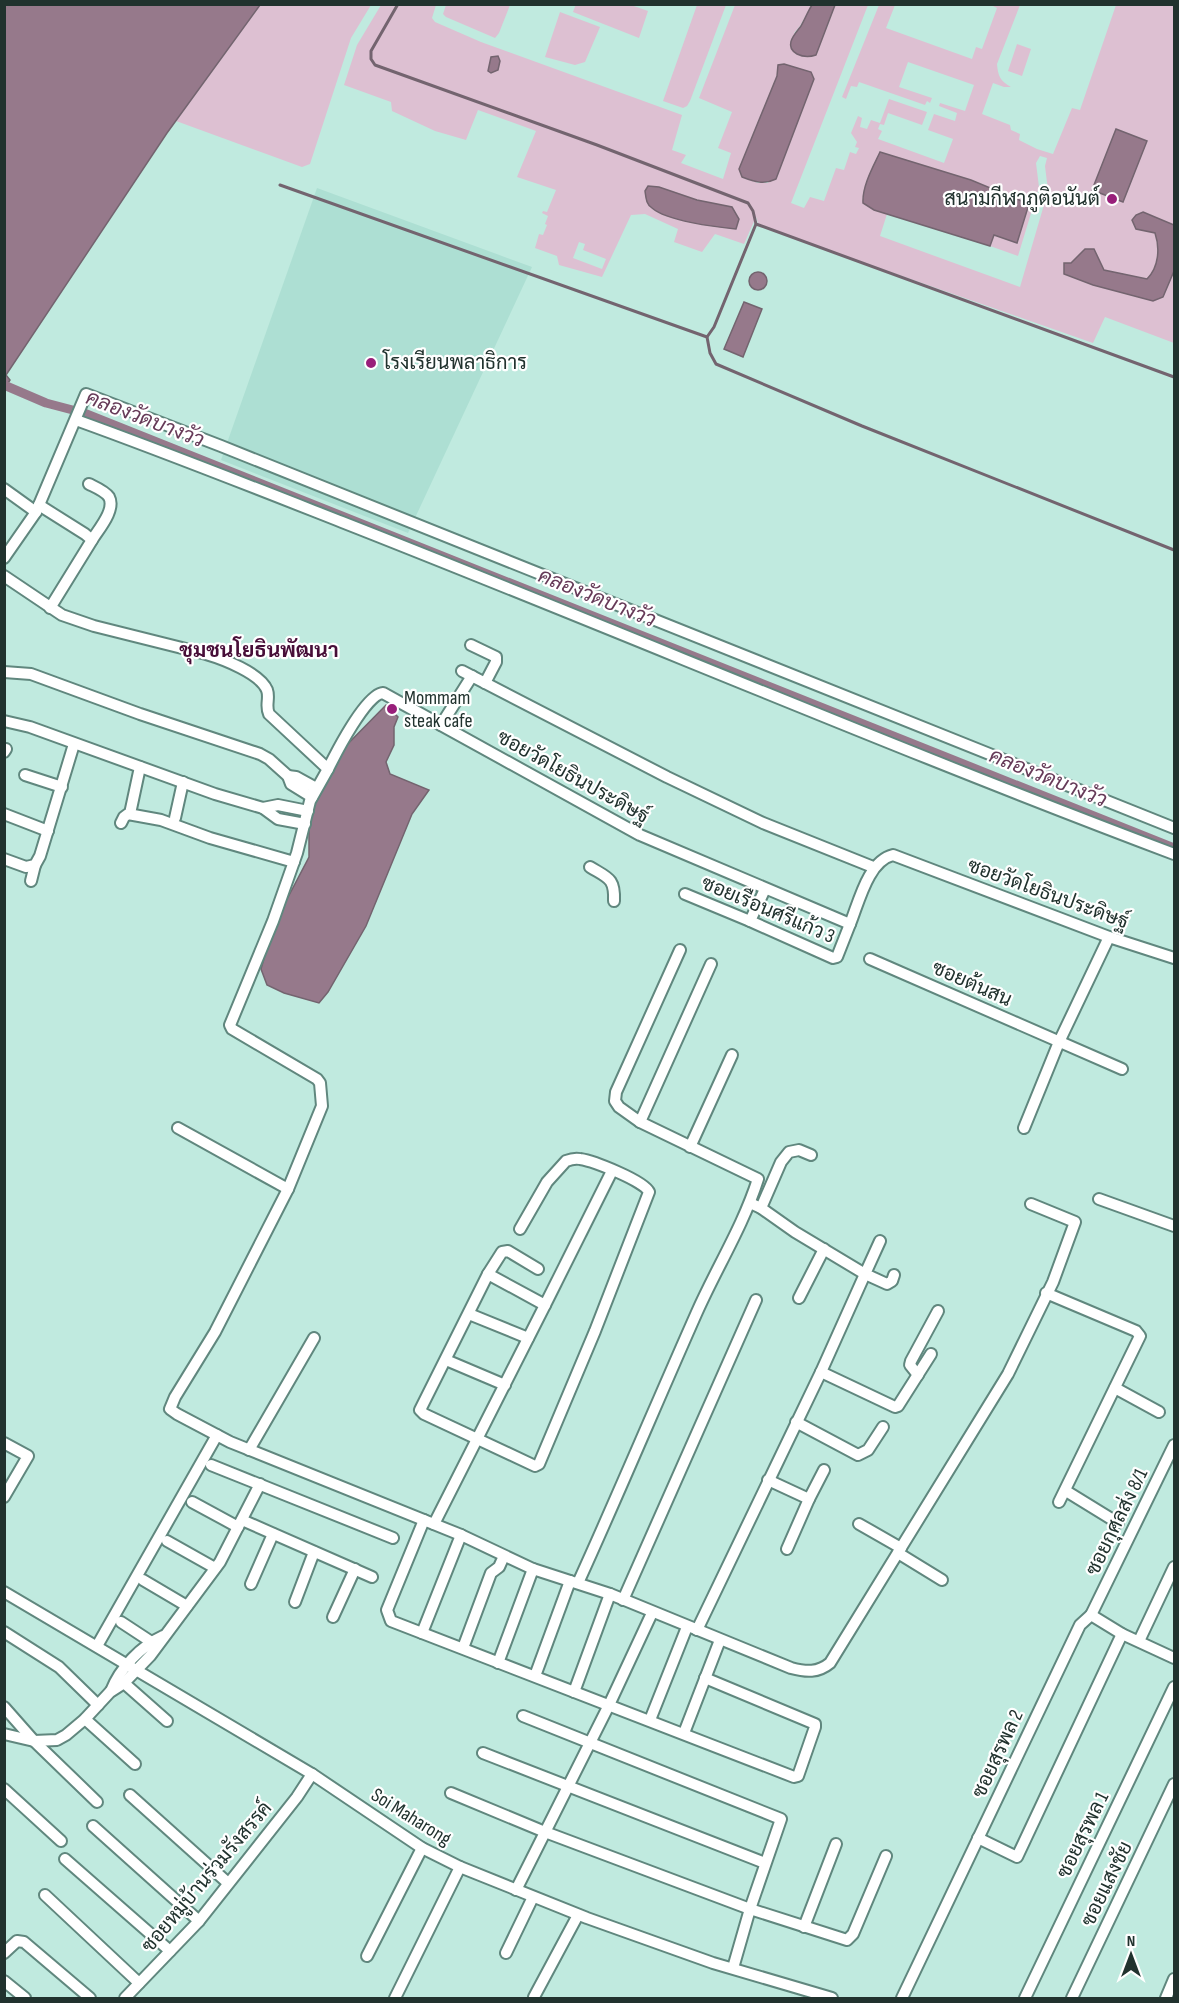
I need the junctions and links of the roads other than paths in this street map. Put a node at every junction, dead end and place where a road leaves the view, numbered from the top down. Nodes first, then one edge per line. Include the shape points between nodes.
1 (77, 417) junction
2 (89, 484) dead end
3 (4, 489) edge
4 (37, 508) junction
5 (92, 540) junction
6 (4, 558) edge
7 (4, 576) edge
8 (50, 608) junction
9 (471, 645) dead end
10 (4, 672) edge
11 (485, 683) junction
12 (4, 721) edge
13 (441, 725) junction
14 (74, 744) junction
15 (140, 766) junction
16 (328, 769) junction
17 (25, 775) dead end
18 (183, 782) junction
19 (62, 787) junction
20 (314, 792) junction
21 (263, 808) junction
22 (131, 809) dead end
23 (308, 812) junction
24 (4, 814) edge
25 (175, 818) dead end
26 (121, 824) dead end
27 (305, 824) junction
28 (1174, 828) edge
29 (48, 831) junction
30 (1174, 855) edge
31 (4, 859) edge
32 (294, 862) junction
33 (35, 865) junction
34 (590, 867) dead end
35 (873, 867) junction
36 (31, 881) dead end
37 (765, 889) junction
38 (685, 894) dead end
39 (614, 901) dead end
40 (750, 921) junction
41 (850, 924) junction
42 (1109, 937) junction
43 (680, 950) dead end
44 (1174, 958) edge
45 (870, 959) dead end
46 (711, 964) dead end
47 (1059, 1042) junction
48 (732, 1055) dead end
49 (1122, 1069) dead end
50 (640, 1122) junction
51 (178, 1128) dead end
52 (1024, 1128) dead end
53 (690, 1147) junction
54 (812, 1155) dead end
55 (612, 1171) junction
56 (288, 1189) junction
57 (1099, 1199) dead end
58 (750, 1203) junction
59 (1031, 1204) dead end
60 (762, 1208) junction
61 (1174, 1226) edge
62 (520, 1229) dead end
63 (880, 1241) dead end
64 (824, 1249) junction
65 (538, 1269) dead end
66 (488, 1274) junction
67 (865, 1275) junction
68 (894, 1275) dead end
69 (1046, 1293) junction
70 (799, 1298) dead end
71 (756, 1300) dead end
72 (545, 1305) junction
73 (938, 1311) dead end
74 (469, 1314) junction
75 (314, 1338) dead end
76 (528, 1338) junction
77 (931, 1354) dead end
78 (446, 1360) junction
79 (821, 1372) junction
80 (918, 1375) junction
81 (505, 1385) junction
82 (1115, 1388) junction
83 (1159, 1412) dead end
84 (796, 1422) junction
85 (883, 1426) dead end
86 (217, 1435) junction
87 (477, 1440) junction
88 (4, 1443) edge
89 (1174, 1445) edge
90 (249, 1450) junction
91 (211, 1465) dead end
92 (824, 1470) dead end
93 (768, 1480) junction
94 (260, 1484) junction
95 (1066, 1491) junction
96 (4, 1497) edge
97 (809, 1499) junction
98 (192, 1502) dead end
99 (1059, 1502) dead end
100 (430, 1522) junction
101 (1118, 1523) dead end
102 (240, 1524) junction
103 (859, 1524) dead end
104 (273, 1534) junction
105 (461, 1535) junction
106 (393, 1538) dead end
107 (167, 1541) dead end
108 (787, 1550) dead end
109 (899, 1550) junction
110 (315, 1552) junction
111 (504, 1556) junction
112 (1174, 1567) edge
113 (215, 1568) junction
114 (355, 1569) junction
115 (534, 1569) junction
116 (372, 1577) dead end
117 (143, 1580) dead end
118 (942, 1580) dead end
119 (574, 1582) junction
120 (251, 1584) dead end
121 (4, 1592) edge
122 (610, 1594) junction
123 (623, 1600) junction
124 (295, 1602) dead end
125 (187, 1606) junction
126 (652, 1612) junction
127 (1091, 1615) junction
128 (333, 1617) dead end
129 (121, 1622) dead end
130 (692, 1629) junction
131 (4, 1632) edge
132 (422, 1633) junction
133 (1122, 1634) junction
134 (720, 1640) junction
135 (158, 1641) junction
136 (1139, 1641) junction
137 (97, 1646) junction
138 (463, 1648) junction
139 (1174, 1658) edge
140 (498, 1663) junction
141 (133, 1667) junction
142 (535, 1676) junction
143 (705, 1678) junction
144 (124, 1683) junction
145 (1174, 1687) edge
146 (110, 1692) junction
147 (574, 1692) junction
148 (98, 1705) junction
149 (609, 1705) junction
150 (4, 1707) edge
151 (523, 1716) dead end
152 (85, 1719) junction
153 (650, 1720) junction
154 (167, 1721) dead end
155 (684, 1733) junction
156 (4, 1734) edge
157 (34, 1741) junction
158 (589, 1743) junction
159 (483, 1753) dead end
160 (135, 1764) dead end
161 (312, 1774) junction
162 (1174, 1784) edge
163 (568, 1787) junction
164 (4, 1789) edge
165 (451, 1793) dead end
166 (130, 1795) dead end
167 (97, 1802) dead end
168 (93, 1826) dead end
169 (545, 1832) junction
170 (978, 1838) junction
171 (61, 1841) dead end
172 (836, 1844) dead end
173 (422, 1848) junction
174 (886, 1856) dead end
175 (65, 1859) dead end
176 (765, 1863) junction
177 (460, 1867) junction
178 (228, 1883) junction
179 (516, 1890) junction
180 (45, 1895) dead end
181 (534, 1897) junction
182 (750, 1909) junction
183 (578, 1915) junction
184 (198, 1921) junction
185 (804, 1927) junction
186 (170, 1951) junction
187 (4, 1953) edge
188 (506, 1953) dead end
189 (367, 1956) dead end
190 (733, 1968) junction
191 (1174, 1979) edge
192 (4, 1981) edge
193 (139, 1983) junction
194 (793, 1993) edge
195 (534, 1997) dead end
196 (25, 1998) edge
197 (90, 1998) edge
198 (125, 1998) edge
199 (395, 1998) edge
200 (832, 1998) edge
201 (902, 1998) edge
202 (1024, 1998) edge
203 (1072, 1998) edge
204 (1166, 1998) edge

1 - 4 street
1 - 28 street via 86,394
1 - 30 street
2 - 5 street via 109,497 110,502 107,516
3 - 4 street
4 - 5 street
4 - 6 street
5 - 8 street
7 - 8 street
8 - 16 street via 94,626 214,657 250,674 267,691 269,714
9 - 11 street via 496,657
10 - 20 street via 31,674 260,754 288,776 291,784
11 - 13 street via 467,674
11 - 35 street via 763,824
12 - 14 street
13 - 16 street, ซอยวัดโยธินประดิษฐ์ via 378,693 347,732
13 - 37 street, ซอยวัดโยธินประดิษฐ์ via 640,835
14 - 15 street
14 - 19 street
15 - 18 street
15 - 22 street
16 - 20 street
17 - 19 street
18 - 21 street
18 - 25 street
19 - 29 street
20 - 23 street
21 - 23 street via 278,805
21 - 27 street via 278,819
23 - 27 street
24 - 29 street
26 - 32 street via 128,814 161,820
27 - 32 street
29 - 33 street
31 - 33 street via 26,867
32 - 56 street via 230,1025 320,1083 322,1106
33 - 36 street
34 - 39 street via 613,883
35 - 41 street
35 - 42 street, ซอยวัดโยธินประดิษฐ์ via 885,857 896,856
37 - 40 street
37 - 41 street, ซอยวัดโยธินประดิษฐ์
38 - 40 street, ซอยเรือนศรีแก้ว 3
40 - 41 street, ซอยเรือนศรีแก้ว 3 via 834,958
42 - 44 street, ซอยวัดโยธินประดิษฐ์
42 - 47 street
43 - 50 street via 616,1092 619,1107
45 - 47 street, ซอยต้นสน
46 - 50 street
47 - 49 street, ซอยต้นสน
47 - 52 street
48 - 53 street
50 - 53 street
51 - 56 street
53 - 58 street via 758,1179
54 - 60 street via 799,1150 789,1152
55 - 62 street via 582,1159 566,1161 547,1182
55 - 72 street
55 - 87 street via 645,1185 650,1195 539,1464 530,1465
56 - 86 street via 215,1332 170,1409
57 - 61 street
58 - 60 street
58 - 119 street via 709,1286 624,1483
59 - 69 street via 1075,1222
60 - 64 street
63 - 67 street
64 - 67 street
64 - 70 street
65 - 66 street via 506,1250
66 - 72 street
66 - 74 street
67 - 68 street via 887,1284
67 - 79 street
69 - 82 street via 1139,1334
69 - 109 street via 1008,1374
71 - 123 street
72 - 76 street
73 - 80 street via 911,1361
74 - 76 street
74 - 78 street
75 - 90 street
76 - 81 street
77 - 80 street
78 - 81 street
78 - 87 street via 420,1412
79 - 80 street via 895,1407
79 - 84 street
81 - 87 street
82 - 83 street
82 - 95 street
84 - 85 street via 858,1455 868,1450
84 - 93 street
86 - 90 street
86 - 137 street
87 - 100 street
88 - 96 street via 28,1456
89 - 127 street, ซอยกุศลส่ง 8/1
90 - 100 street
91 - 94 street
92 - 97 street
93 - 97 street
93 - 130 street
94 - 102 street
94 - 106 street
95 - 99 street
95 - 101 street
97 - 108 street
98 - 102 street
100 - 105 street
100 - 132 street via 387,1610 392,1621
102 - 104 street
102 - 113 street
103 - 109 street
104 - 110 street
104 - 120 street
105 - 111 street
105 - 132 street
107 - 113 street
109 - 118 street
109 - 134 street via 824,1667 806,1672
110 - 114 street
110 - 124 street
111 - 115 street
111 - 138 street via 491,1573
112 - 136 street
113 - 125 street
114 - 116 street
114 - 128 street
115 - 119 street
115 - 140 street
117 - 125 street
119 - 122 street
119 - 142 street
121 - 137 street, Soi Maharong
122 - 123 street
122 - 147 street
123 - 126 street
125 - 135 street
126 - 130 street
126 - 149 street
127 - 133 street
127 - 170 street, ซอยสุรพล 2 via 1076,1630
129 - 135 street
130 - 134 street
130 - 153 street
131 - 148 street via 59,1667
132 - 138 street
133 - 136 street
133 - 170 street via 1017,1857
134 - 143 street
135 - 141 street
136 - 139 street
137 - 141 street, Soi Maharong
138 - 140 street
140 - 142 street
141 - 144 street
141 - 146 street via 119,1674
141 - 161 street, Soi Maharong
142 - 147 street
143 - 155 street
143 - 155 street via 815,1724 800,1774 794,1776
144 - 146 street
144 - 154 street
145 - 202 street, ซอยสุรพล 1
146 - 148 street
147 - 149 street
148 - 152 street
149 - 153 street
149 - 158 street
150 - 157 street
151 - 158 street
152 - 157 street via 57,1740
152 - 160 street
153 - 155 street
156 - 157 street
157 - 167 street
158 - 163 street
158 - 176 street via 781,1819
159 - 163 street
161 - 173 street, Soi Maharong
161 - 178 street, ซอยหมู่บ้านร่วมรังสรรค์
162 - 203 street, ซอยแสงชัย
163 - 169 street
163 - 176 street
164 - 171 street
165 - 169 street
166 - 178 street
168 - 184 street
169 - 179 street
169 - 182 street
170 - 201 street, ซอยสุรพล 2
172 - 185 street
173 - 177 street, Soi Maharong
173 - 189 street
174 - 185 street via 850,1938
175 - 186 street
176 - 182 street
177 - 179 street, Soi Maharong
177 - 199 street
178 - 184 street, ซอยหมู่บ้านร่วมรังสรรค์
179 - 181 street, Soi Maharong
180 - 193 street
181 - 183 street, Soi Maharong
181 - 188 street
182 - 185 street
182 - 190 street
183 - 190 street, Soi Maharong
183 - 195 street
184 - 186 street, ซอยหมู่บ้านร่วมรังสรรค์
186 - 193 street, ซอยหมู่บ้านร่วมรังสรรค์
187 - 197 street via 17,1941 24,1942
190 - 194 street, Soi Maharong
191 - 204 street
192 - 196 street
193 - 198 street, ซอยหมู่บ้านร่วมรังสรรค์
194 - 200 street, Soi Maharong

